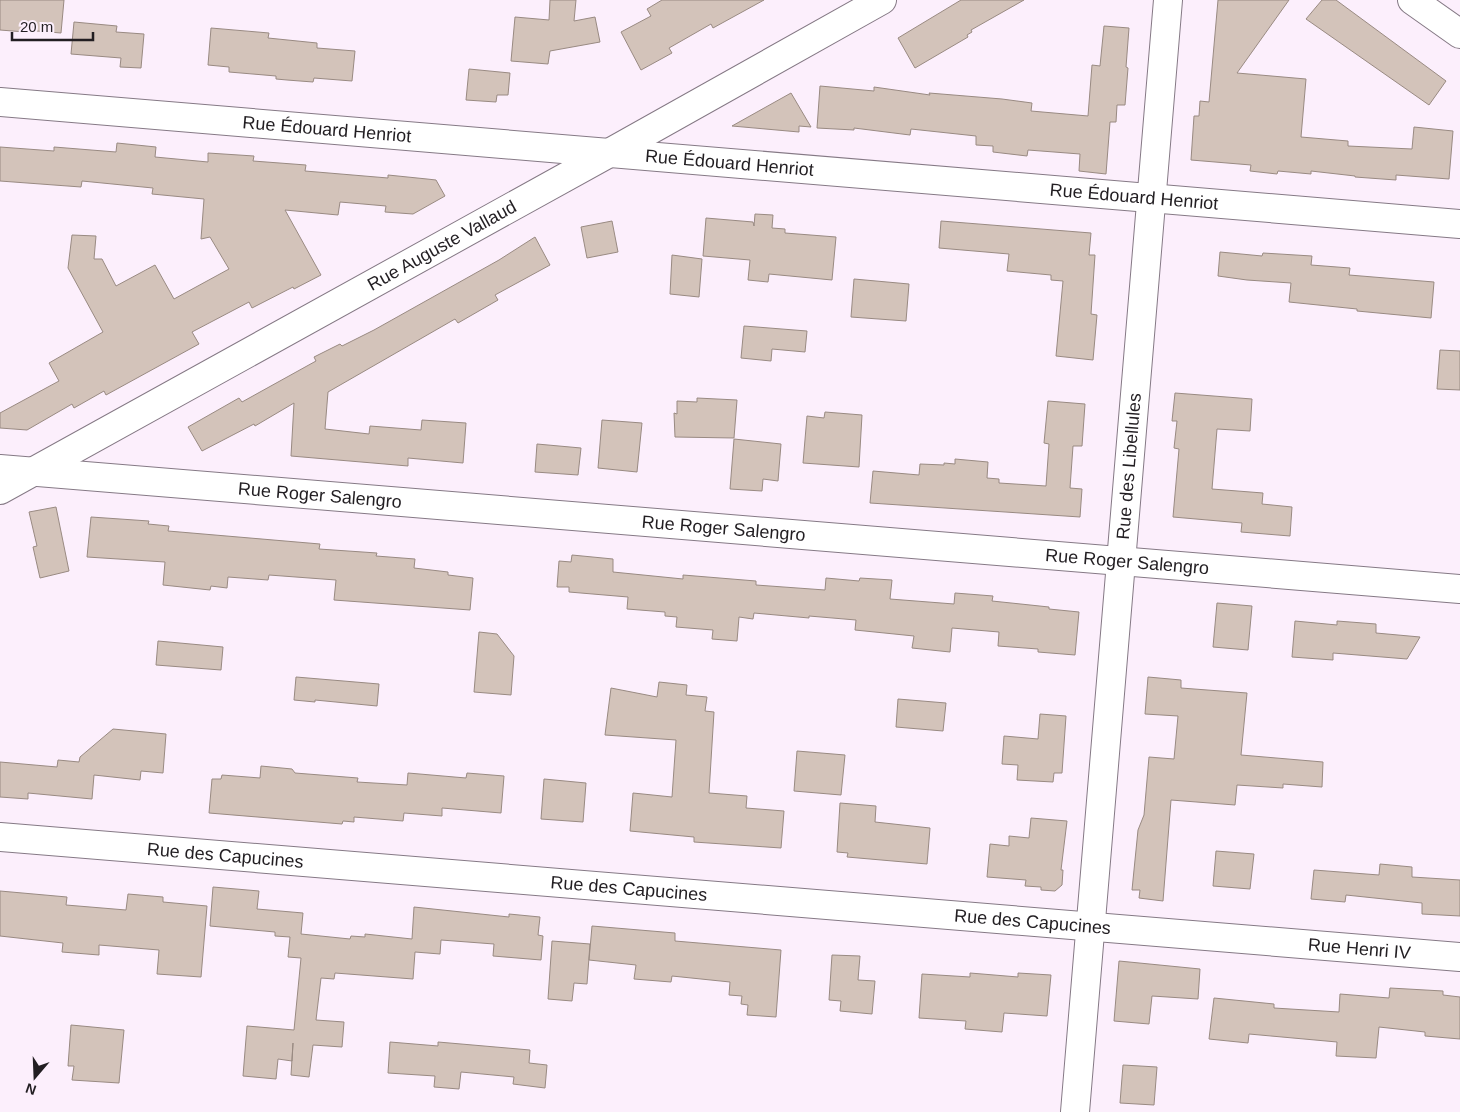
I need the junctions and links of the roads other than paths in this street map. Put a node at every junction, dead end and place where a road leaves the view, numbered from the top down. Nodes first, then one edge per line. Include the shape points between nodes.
1 (882, 0) edge
2 (1168, 0) edge
3 (1412, 0) edge
4 (1460, 34) edge
5 (0, 102) edge
6 (611, 152) junction
7 (1151, 198) junction
8 (1460, 224) edge
9 (0, 469) edge
10 (32, 472) junction
11 (0, 490) edge
12 (1121, 561) junction
13 (1454, 589) edge
14 (0, 836) edge
15 (1090, 926) junction
16 (1257, 940) joint
17 (1460, 957) edge
18 (1075, 1112) edge

1 - 6 street, Rue Auguste Vallaud
2 - 7 street, Rue des Libellules
3 - 4 street
5 - 6 street, Rue Édouard Henriot
6 - 7 street, Rue Édouard Henriot
6 - 10 street, Rue Auguste Vallaud
7 - 8 street, Rue Édouard Henriot
7 - 12 street, Rue des Libellules
9 - 10 street, Rue Roger Salengro
10 - 11 street, Rue Auguste Vallaud
10 - 12 street, Rue Roger Salengro
12 - 13 street, Rue Roger Salengro
12 - 15 street, Rue des Libellules
14 - 15 street, Rue des Capucines
15 - 16 street, Rue des Capucines
15 - 18 street, Rue des Libellules
16 - 17 street, Rue Henri IV

